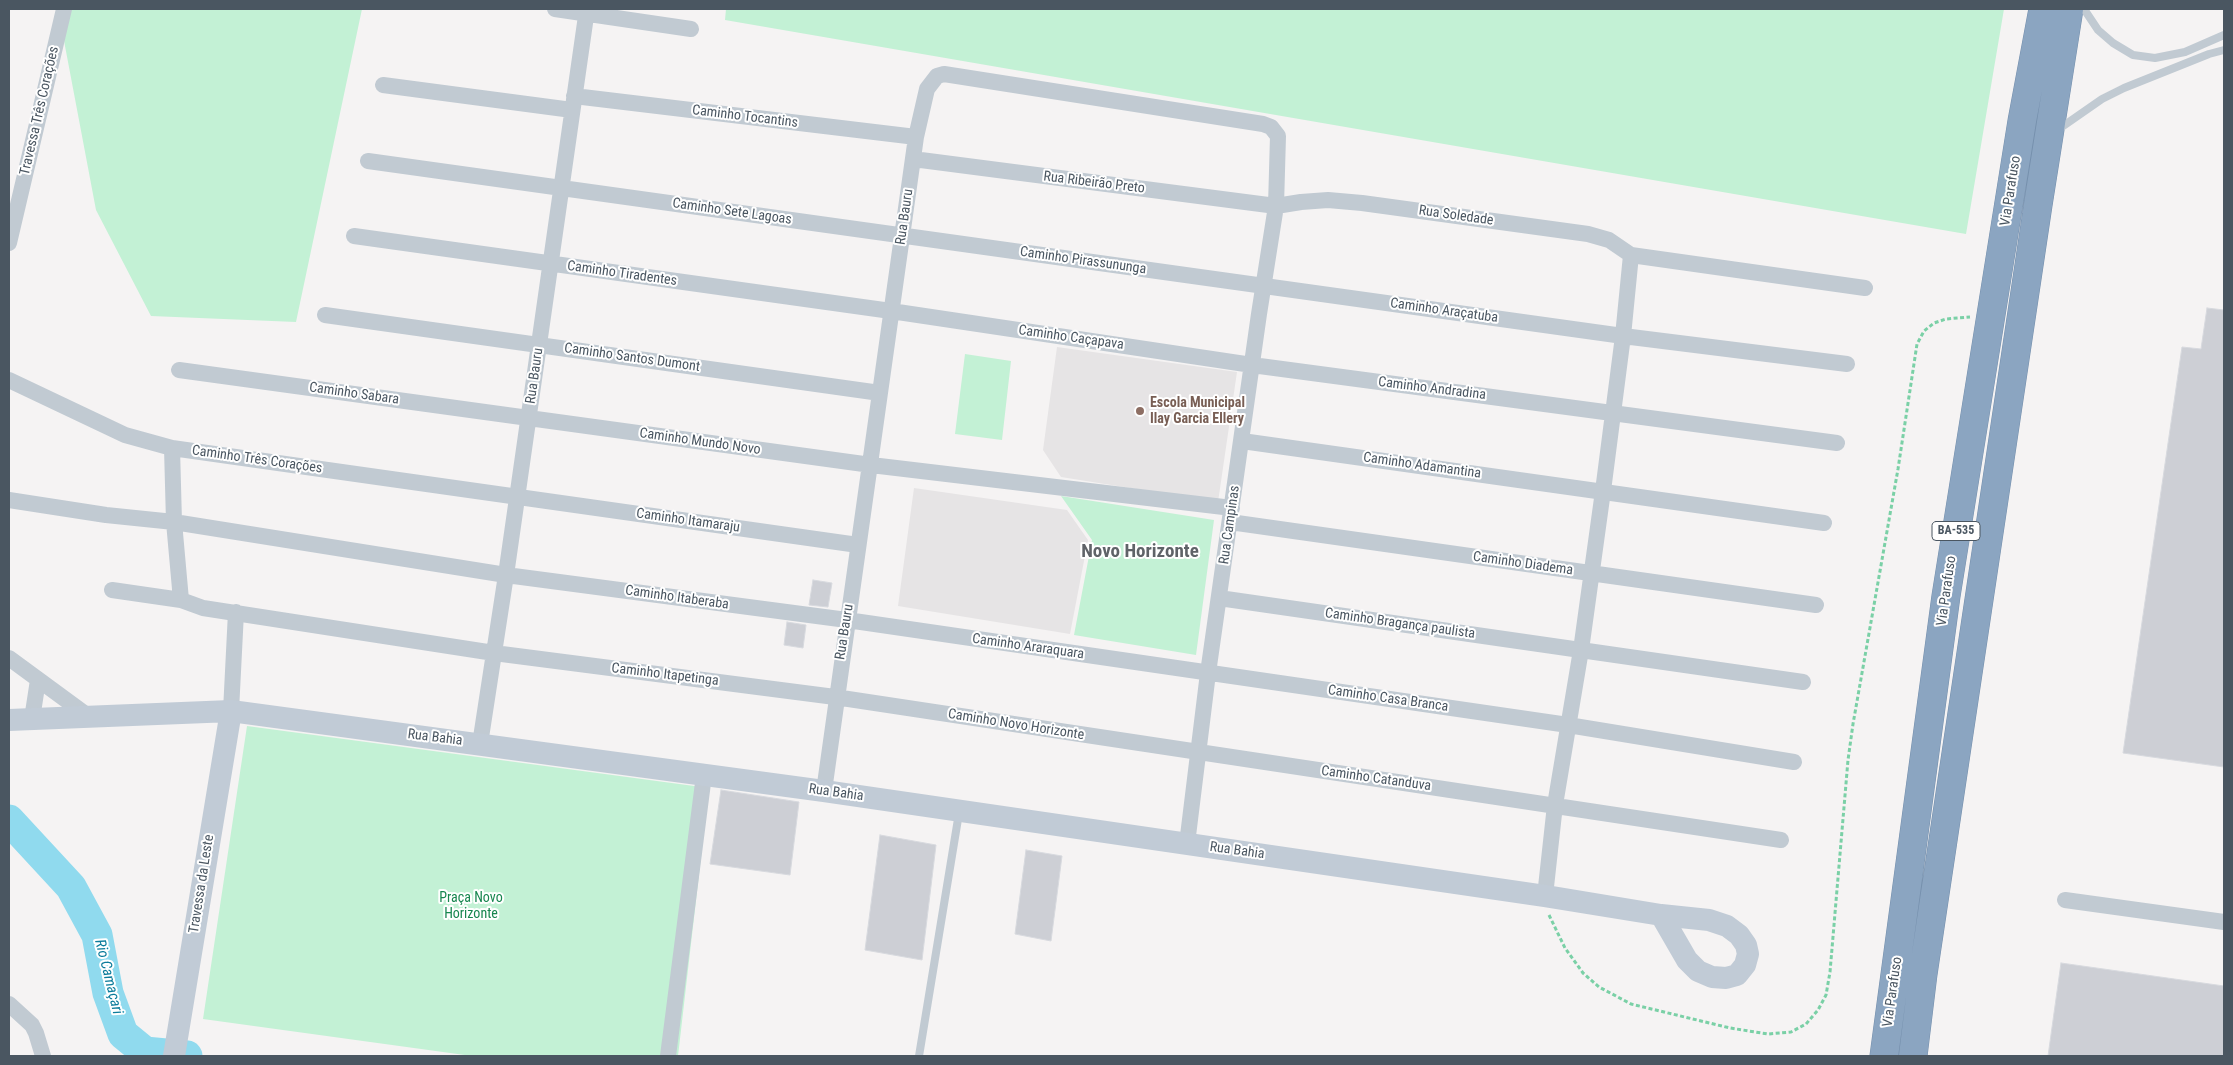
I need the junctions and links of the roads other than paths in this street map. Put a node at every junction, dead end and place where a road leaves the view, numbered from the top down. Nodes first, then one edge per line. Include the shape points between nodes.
1 (64, 9) edge
2 (555, 9) edge
3 (2043, 9) edge
4 (2069, 9) edge
5 (2084, 9) edge
6 (587, 11) edge
7 (691, 29) dead end
8 (2224, 35) edge
9 (2224, 50) edge
10 (2186, 52) junction
11 (2188, 62) junction
12 (383, 85) dead end
13 (927, 88) joint
14 (573, 103) junction
15 (2049, 136) junction
16 (916, 137) junction
17 (913, 159) junction
18 (368, 161) dead end
19 (561, 188) junction
20 (1276, 206) junction
21 (354, 236) dead end
22 (903, 237) junction
23 (9, 243) edge
24 (1631, 255) junction
25 (552, 264) junction
26 (1264, 286) junction
27 (1866, 288) dead end
28 (890, 312) junction
29 (326, 314) dead end
30 (1624, 336) junction
31 (539, 345) junction
32 (1847, 364) dead end
33 (1252, 365) junction
34 (179, 370) dead end
35 (9, 380) edge
36 (880, 393) junction
37 (1612, 412) junction
38 (529, 419) junction
39 (1242, 441) junction
40 (1837, 443) dead end
41 (172, 448) junction
42 (871, 465) junction
43 (1602, 491) junction
44 (517, 496) junction
45 (9, 500) edge
46 (1231, 515) junction
47 (174, 522) junction
48 (1824, 524) dead end
49 (858, 545) junction
50 (1591, 573) junction
51 (506, 575) junction
52 (112, 590) dead end
53 (1219, 598) junction
54 (181, 600) junction
55 (1816, 605) dead end
56 (236, 612) junction
57 (847, 620) junction
58 (1581, 650) junction
59 (494, 653) junction
60 (9, 658) edge
61 (1208, 673) junction
62 (38, 680) junction
63 (1802, 682) dead end
64 (836, 697) junction
65 (230, 711) junction
66 (88, 716) junction
67 (32, 719) junction
68 (9, 720) edge
69 (1568, 725) junction
70 (480, 744) junction
71 (1197, 752) junction
72 (1794, 762) dead end
73 (704, 775) junction
74 (824, 791) junction
75 (1555, 805) junction
76 (959, 811) junction
77 (1781, 840) dead end
78 (1187, 844) junction
79 (1544, 896) junction
80 (2065, 900) dead end
81 (1660, 915) dead end
82 (2224, 922) edge
83 (9, 1004) edge
84 (43, 1056) edge
85 (174, 1056) edge
86 (668, 1056) edge
87 (919, 1056) edge
88 (1884, 1056) edge
89 (1913, 1056) edge

1 - 23 street, Travessa Três Corações
2 - 6 street
3 - 88 highway, Via Parafuso / BA-535 via 1946,596
4 - 15 highway, Via Parafuso / BA-535
5 - 10 lane via 2098,30 2133,55 2155,58
6 - 7 street
6 - 14 street, Rua Bauru
8 - 10 lane
9 - 11 lane
10 - 11 lane
11 - 15 lane via 2117,92
12 - 14 street, Caminho Tocantins
13 - 16 street, Rua Bauru
13 - 20 street, Rua Campinas via 937,76 944,74 1263,124 1271,127 1278,136
14 - 16 street, Caminho Tocantins
14 - 19 street, Rua Bauru
15 - 89 highway, Via Parafuso / BA-535
16 - 17 street, Rua Bauru
17 - 20 street, Rua Ribeirão Preto
17 - 22 street, Rua Bauru
18 - 19 street, Caminho Sete Lagoas
19 - 22 street, Caminho Sete Lagoas
19 - 25 street, Rua Bauru
20 - 24 street, Rua Soledade via 1328,200 1588,234 1609,240
20 - 26 street, Rua Campinas
21 - 25 street, Caminho Tiradentes
22 - 26 street, Caminho Pirassununga
22 - 28 street, Rua Bauru
24 - 27 street
24 - 30 street
25 - 28 street, Caminho Tiradentes
25 - 31 street, Rua Bauru
26 - 30 street, Caminho Araçatuba
26 - 33 street, Rua Campinas
28 - 33 street, Caminho Caçapava
28 - 36 street, Rua Bauru
29 - 31 street, Caminho Santos Dumont
30 - 32 street, Caminho Araçatuba
30 - 37 street
31 - 36 street, Caminho Santos Dumont
31 - 38 street, Rua Bauru
33 - 37 street, Caminho Andradina
33 - 39 street, Rua Campinas
34 - 38 street, Caminho Sabara
35 - 41 street, Caminho Três Corações via 125,435
36 - 42 street, Rua Bauru
37 - 40 street, Caminho Andradina
37 - 43 street
38 - 42 street, Caminho Mundo Novo
38 - 44 street, Rua Bauru
39 - 43 street, Caminho Adamantina
39 - 46 street, Rua Campinas
41 - 44 street, Caminho Três Corações
41 - 47 street
42 - 46 street, Caminho Mundo Novo
42 - 49 street, Rua Bauru
43 - 48 street, Caminho Adamantina
43 - 50 street
44 - 49 street, Caminho Itamaraju
44 - 51 street, Rua Bauru
45 - 47 street, Caminho Itaberaba
46 - 50 street, Caminho Diadema
46 - 53 street, Rua Campinas
47 - 51 street, Caminho Itaberaba
47 - 54 street
49 - 57 street, Rua Bauru
50 - 55 street, Caminho Diadema
50 - 58 street
51 - 57 street, Caminho Itaberaba
51 - 59 street, Rua Bauru
52 - 54 street, Caminho Itapetinga
53 - 58 street, Caminho Bragança paulista
53 - 61 street, Rua Campinas
54 - 56 street, Caminho Itapetinga via 203,608
56 - 59 street, Caminho Itapetinga
56 - 65 street
57 - 61 street, Caminho Araraquara
57 - 64 street, Rua Bauru
58 - 63 street, Caminho Bragança paulista
58 - 69 street
59 - 64 street, Caminho Itapetinga
59 - 70 street, Rua Bauru
60 - 62 street
61 - 69 street, Caminho Casa Branca
61 - 71 street, Rua Campinas
62 - 66 street
62 - 67 street
64 - 71 street, Caminho Novo Horizonte
64 - 74 street, Rua Bauru
65 - 66 street, Rua Bahia
65 - 70 street, Rua Bahia
65 - 85 street, Travessa da Leste
66 - 67 street, Rua Bahia
67 - 68 street, Rua Bahia
69 - 72 street, Caminho Casa Branca
69 - 75 street
70 - 73 street, Rua Bahia
71 - 75 street, Caminho Catanduva
71 - 78 street, Rua Campinas
73 - 74 street, Rua Bahia
73 - 86 street
74 - 76 street, Rua Bahia
75 - 77 street, Caminho Catanduva
75 - 79 street
76 - 78 street, Rua Bahia
76 - 87 lane
78 - 79 street, Rua Bahia
79 - 81 street, Rua Bahia
80 - 82 street
83 - 84 street via 32,1025

